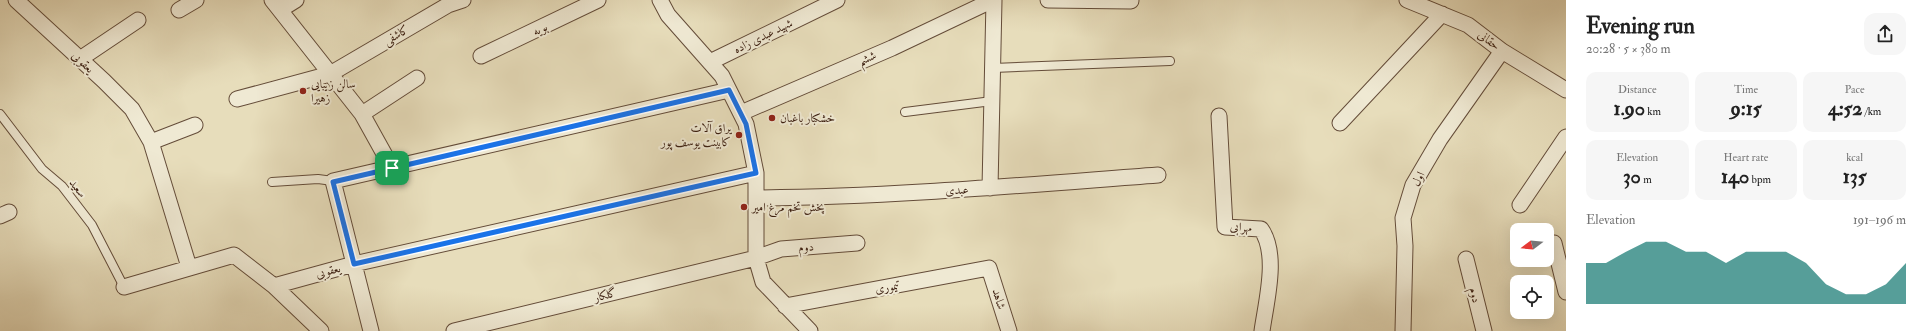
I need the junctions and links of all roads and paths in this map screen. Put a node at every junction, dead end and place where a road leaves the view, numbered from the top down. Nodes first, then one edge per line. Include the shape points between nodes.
1 (16, 0) edge
2 (196, 0) edge
3 (296, 0) edge
4 (463, 0) edge
5 (598, 0) edge
6 (837, 0) edge
7 (993, 0) edge
8 (1048, 0) edge
9 (1407, 0) edge
10 (1131, 1) dead end
11 (665, 2) edge
12 (276, 5) edge
13 (179, 10) dead end
14 (1442, 14) junction
15 (138, 20) dead end
16 (1502, 50) junction
17 (481, 56) dead end
18 (80, 59) junction
19 (1170, 61) dead end
20 (710, 62) junction
21 (993, 68) junction
22 (330, 74) junction
23 (417, 78) dead end
24 (729, 90) junction
25 (1566, 90) edge
26 (237, 99) dead end
27 (992, 101) junction
28 (905, 112) dead end
29 (741, 113) junction
30 (0, 114) edge
31 (362, 114) junction
32 (1219, 116) dead end
33 (1340, 123) dead end
34 (195, 125) dead end
35 (1566, 137) edge
36 (151, 142) junction
37 (392, 168) junction
38 (756, 173) junction
39 (1158, 175) dead end
40 (272, 182) dead end
41 (333, 182) junction
42 (990, 188) junction
43 (756, 198) junction
44 (1520, 205) dead end
45 (856, 243) dead end
46 (1554, 243) dead end
47 (756, 258) junction
48 (1466, 259) dead end
49 (354, 264) junction
50 (189, 267) junction
51 (990, 268) joint
52 (274, 286) junction
53 (124, 287) joint
54 (1566, 292) edge
55 (785, 306) junction
56 (321, 331) edge
57 (371, 331) edge
58 (454, 331) edge
59 (810, 331) edge
60 (1009, 331) edge
61 (1262, 331) edge
62 (1403, 331) edge
63 (1484, 331) edge

1 - 18 street, یعقوبی
2 - 13 street
3 - 12 street
4 - 22 street, کاشفی via 448,5
5 - 17 street, بویه
6 - 20 street, شهید عبدی زاده
7 - 21 street
7 - 29 street, ششم via 892,48
8 - 10 street
9 - 14 street, حقانی
11 - 20 street via 668,15
12 - 22 street
14 - 16 street, حقانی via 1468,25
14 - 33 street
15 - 18 street
16 - 25 street, حقانی
16 - 62 street, اول via 1440,139 1413,185 1403,218
18 - 36 street, یعقوبی via 132,109
19 - 21 lane
20 - 24 street via 722,76
21 - 27 street
22 - 26 street, کاشفی
22 - 31 street
23 - 31 street
24 - 29 street
24 - 37 street
27 - 28 lane
27 - 42 street
29 - 38 street via 746,124
30 - 53 lane, سعید via 42,169 62,186 92,225
31 - 37 street
32 - 61 street, مهرابی via 1225,227 1261,229 1270,249
34 - 36 street
35 - 44 street
36 - 50 street, یعقوبی
37 - 41 street
38 - 43 street
38 - 49 street, یعقوبی
39 - 42 street, عبدی
40 - 41 lane via 318,179
41 - 49 street
42 - 43 street, عبدی via 811,198
43 - 47 street
45 - 47 street, دوم via 781,249
46 - 54 street
47 - 55 street via 763,282
47 - 58 street, گلکار
48 - 63 street, دوم
49 - 52 street, یعقوبی
49 - 57 street
50 - 52 street via 234,255
50 - 53 street
51 - 55 street, تیموری
51 - 60 street, شاهد
52 - 56 street
55 - 59 street

